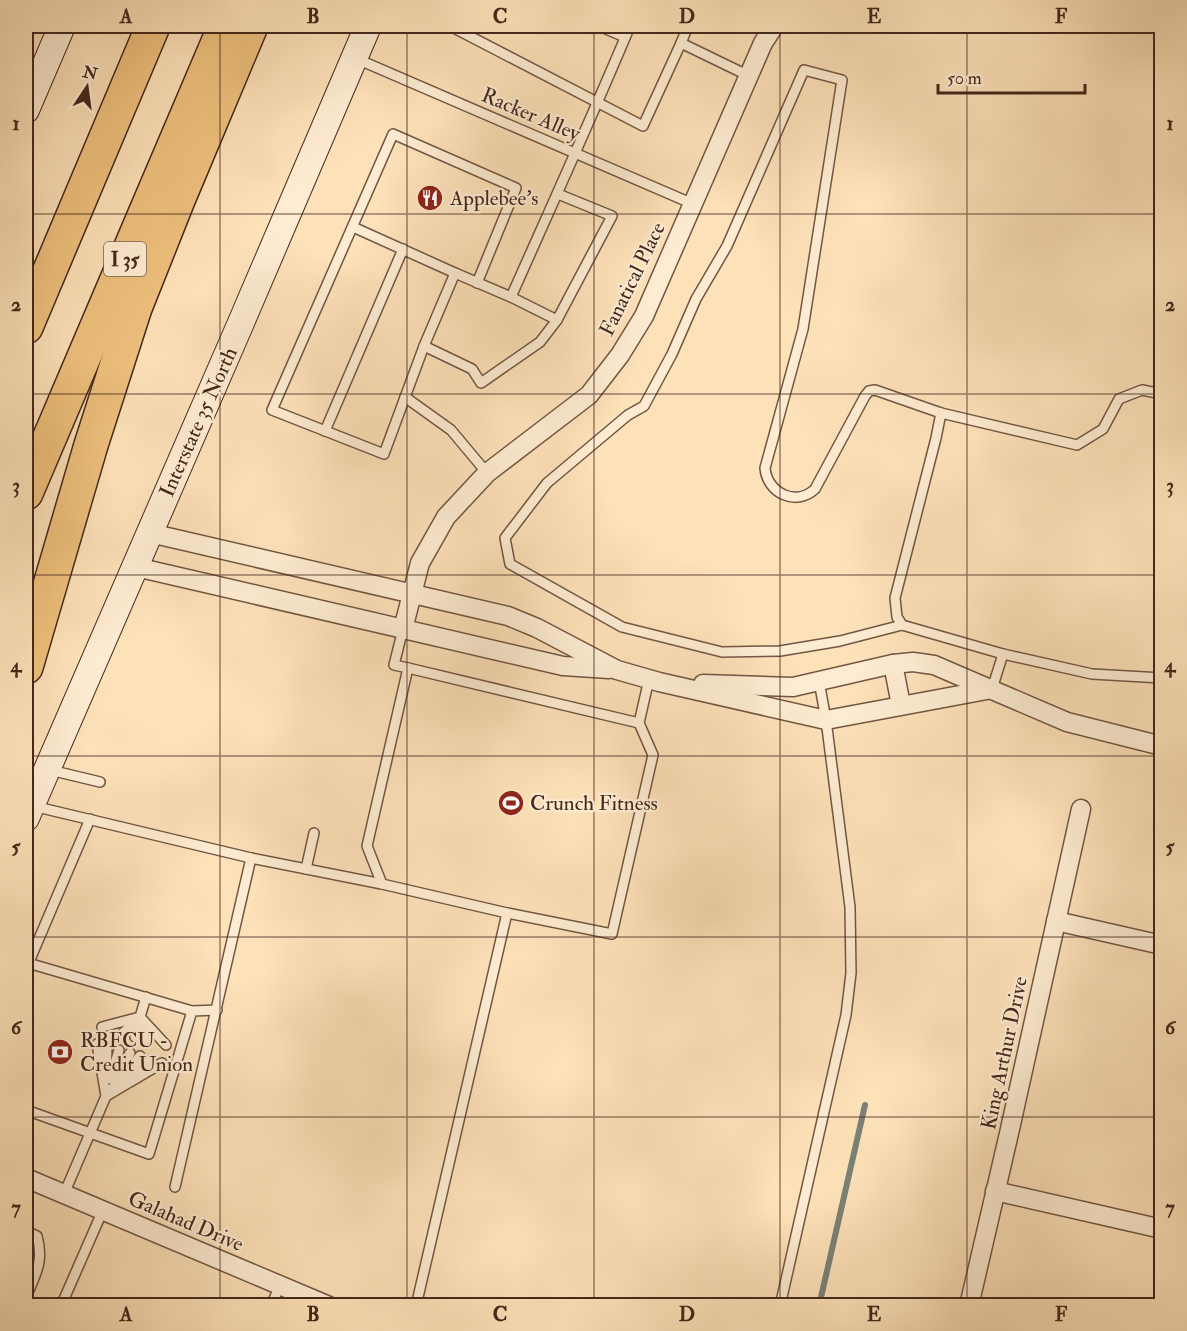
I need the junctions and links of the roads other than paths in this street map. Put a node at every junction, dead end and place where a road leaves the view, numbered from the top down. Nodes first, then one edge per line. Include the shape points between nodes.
1 (62, 26) edge
2 (153, 26) edge
3 (225, 26) edge
4 (251, 26) edge
5 (368, 26) edge
6 (450, 26) edge
7 (599, 26) edge
8 (630, 26) edge
9 (688, 26) edge
10 (774, 26) edge
11 (625, 37) junction
12 (681, 43) junction
13 (354, 58) junction
14 (749, 76) junction
15 (597, 104) junction
16 (26, 110) edge
17 (576, 154) junction
18 (558, 194) junction
19 (693, 204) junction
20 (353, 226) junction
21 (403, 249) junction
22 (456, 273) junction
23 (477, 283) junction
24 (511, 297) junction
25 (557, 320) junction
26 (26, 327) edge
27 (424, 346) junction
28 (1161, 394) edge
29 (405, 397) junction
30 (940, 413) junction
31 (325, 431) junction
32 (488, 473) junction
33 (26, 493) edge
34 (150, 533) junction
35 (136, 567) junction
36 (412, 594) junction
37 (902, 625) junction
38 (403, 629) junction
39 (1003, 654) junction
40 (893, 664) junction
41 (26, 667) edge
42 (408, 669) junction
43 (617, 670) junction
44 (1161, 678) edge
45 (654, 681) junction
46 (819, 681) junction
47 (992, 689) junction
48 (901, 705) junction
49 (826, 720) junction
50 (639, 723) junction
51 (1161, 746) edge
52 (47, 769) junction
53 (100, 782) dead end
54 (1081, 809) dead end
55 (28, 811) edge
56 (90, 819) junction
57 (314, 833) dead end
58 (251, 858) junction
59 (306, 869) junction
60 (382, 884) junction
61 (507, 913) junction
62 (1056, 921) junction
63 (1161, 945) edge
64 (27, 966) edge
65 (146, 997) junction
66 (217, 1010) junction
67 (192, 1011) junction
68 (140, 1017) junction
69 (102, 1028) dead end
70 (112, 1031) dead end
71 (123, 1033) dead end
72 (135, 1037) dead end
73 (145, 1040) dead end
74 (155, 1042) dead end
75 (97, 1044) dead end
76 (166, 1045) dead end
77 (108, 1047) dead end
78 (119, 1050) dead end
79 (130, 1053) dead end
80 (140, 1056) dead end
81 (150, 1060) dead end
82 (162, 1063) dead end
83 (106, 1096) junction
84 (26, 1110) edge
85 (90, 1134) junction
86 (26, 1178) edge
87 (175, 1187) dead end
88 (995, 1191) junction
89 (64, 1194) junction
90 (103, 1210) junction
91 (1161, 1229) edge
92 (26, 1231) edge
93 (280, 1285) junction
94 (26, 1297) edge
95 (61, 1305) edge
96 (271, 1305) edge
97 (329, 1305) edge
98 (416, 1305) edge
99 (780, 1305) edge
100 (969, 1305) edge

1 - 16 main road
2 - 26 highway
3 - 33 highway, I 35
4 - 41 highway via 135,308
5 - 13 main road, Interstate 35 North
6 - 15 lane
7 - 11 lane
8 - 11 lane
9 - 12 lane
10 - 14 street, Fanatical Place
11 - 15 lane
12 - 14 lane
12 - 15 lane via 643,126
13 - 17 lane, Racker Alley
13 - 34 main road, Interstate 35 North
14 - 19 street, Fanatical Place
15 - 17 lane
17 - 18 lane
17 - 19 lane, Racker Alley
18 - 24 lane
18 - 25 lane via 612,216
19 - 32 street, Fanatical Place via 644,316 620,355 589,395
20 - 21 lane
20 - 23 lane via 393,134 516,188
20 - 31 lane via 272,410
21 - 22 lane
21 - 31 lane
22 - 23 lane
22 - 27 lane
23 - 24 lane
24 - 25 lane
25 - 27 lane via 540,342 481,383 472,369
27 - 29 lane
28 - 30 lane via 1142,390 1119,399 1103,429 1077,445
29 - 31 lane via 384,454
29 - 32 lane via 451,430
30 - 37 lane via 895,598
30 - 37 lane via 875,390 869,392 815,489 791,498 768,482 765,468 803,329 842,80 804,70 727,246 696,299 644,406 547,483 505,538 510,564 622,627 722,652 780,651
32 - 36 street, Fanatical Place via 446,517 420,563
34 - 35 main road, Interstate 35 North
34 - 36 street
35 - 38 street
35 - 52 main road, Interstate 35 North
36 - 38 street, Fanatical Place
36 - 43 street via 508,616
37 - 39 lane
38 - 42 lane via 394,665
38 - 43 street via 563,666
39 - 44 lane via 1092,674
39 - 47 lane
40 - 46 street
40 - 47 street via 934,665
40 - 48 street
42 - 50 lane
42 - 60 lane via 367,846
43 - 45 street
45 - 46 street via 793,687
45 - 49 street
45 - 50 lane
46 - 49 lane
47 - 48 street
47 - 51 street via 1067,722
48 - 49 street
49 - 99 lane via 850,907 851,974 846,1015
50 - 61 lane via 653,755 612,934
52 - 53 lane
52 - 55 main road, Interstate 35 North
54 - 62 street, King Arthur Drive
55 - 56 lane
56 - 58 lane
56 - 64 lane
57 - 59 lane
58 - 59 lane
58 - 66 lane
59 - 60 lane
60 - 61 lane
61 - 98 lane
62 - 63 street
62 - 88 street, King Arthur Drive
64 - 65 lane
65 - 67 lane
65 - 68 lane
66 - 67 lane
66 - 87 lane
67 - 85 lane via 149,1155
68 - 69 lane
68 - 70 lane
68 - 71 lane
68 - 72 lane
68 - 73 lane
68 - 74 lane
68 - 76 lane
75 - 83 lane
77 - 83 lane
78 - 83 lane
79 - 83 lane
80 - 83 lane
81 - 83 lane
82 - 83 lane
83 - 85 lane
84 - 85 lane
85 - 89 lane
86 - 89 street, Galahad Drive
88 - 91 street
88 - 100 street, King Arthur Drive
89 - 90 street, Galahad Drive
90 - 93 street, Galahad Drive
90 - 95 lane
92 - 94 lane via 37,1236 41,1252
93 - 96 lane
93 - 97 street, Galahad Drive

